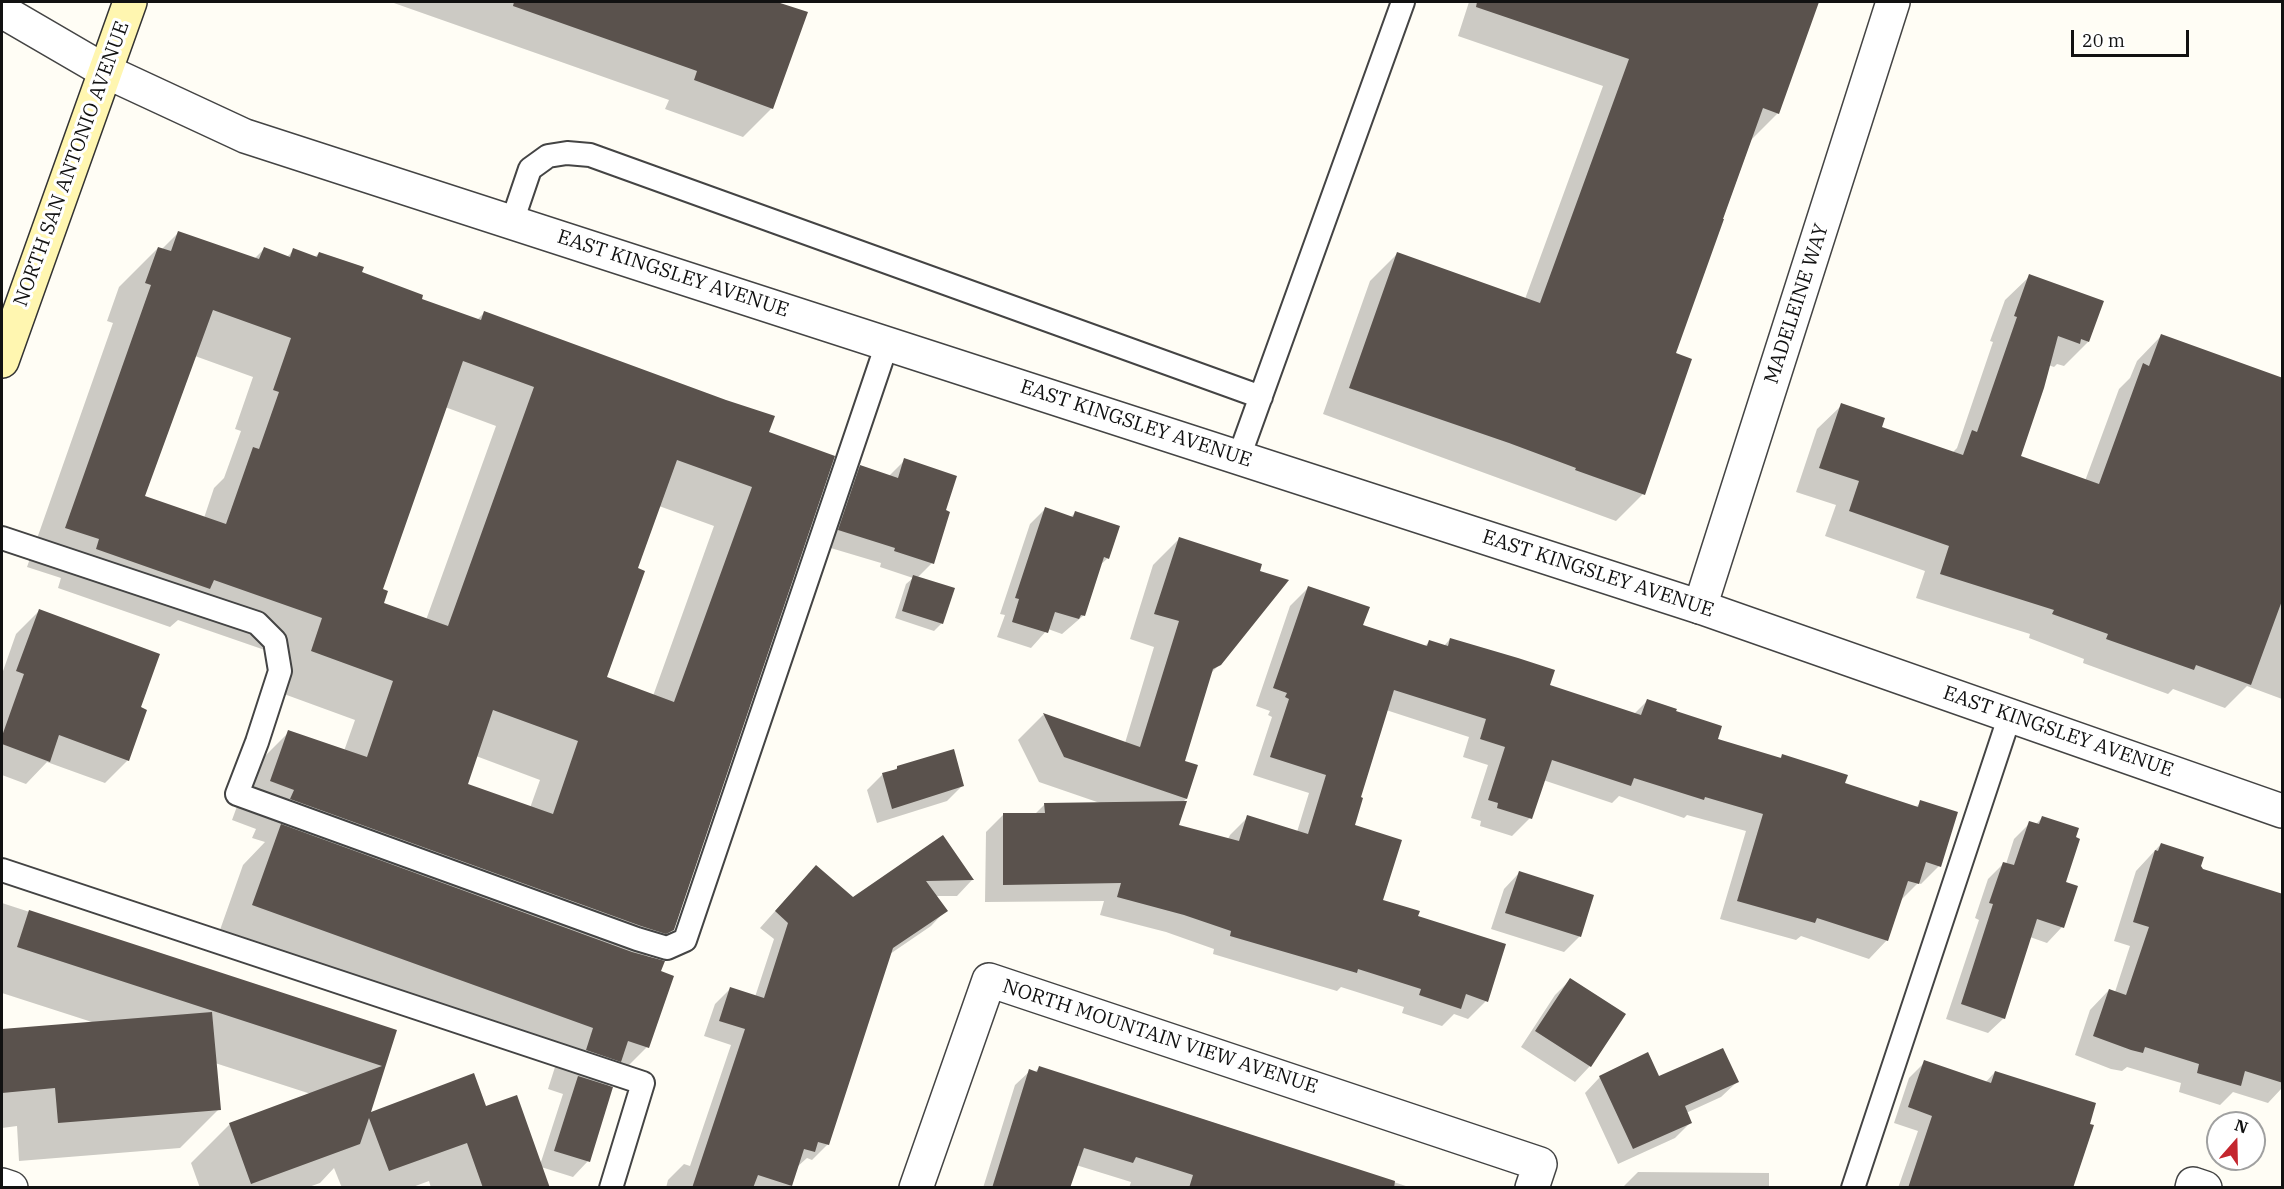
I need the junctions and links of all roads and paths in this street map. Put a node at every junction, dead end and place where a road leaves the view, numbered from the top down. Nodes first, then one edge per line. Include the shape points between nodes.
1 (130, 2) edge
2 (1403, 2) edge
3 (1893, 2) edge
4 (2, 10) edge
5 (105, 71) junction
6 (512, 222) junction
7 (887, 344) junction
8 (2, 361) edge
9 (1261, 397) junction
10 (1239, 457) junction
11 (2, 538) edge
12 (1701, 607) junction
13 (2010, 715) junction
14 (2283, 811) edge
15 (2, 870) edge
16 (1536, 1176) edge
17 (2, 1185) edge
18 (11, 1188) edge
19 (611, 1188) edge
20 (916, 1188) edge
21 (1853, 1188) edge

1 - 5 main road, NORTH SAN ANTONIO AVENUE
2 - 9 lane
3 - 12 street, MADELEINE WAY
4 - 5 street, EAST KINGSLEY AVENUE
5 - 6 street, EAST KINGSLEY AVENUE via 245,136
5 - 8 main road, NORTH SAN ANTONIO AVENUE
6 - 7 street, EAST KINGSLEY AVENUE
6 - 9 lane via 530,168 549,156 590,155
7 - 10 street, EAST KINGSLEY AVENUE
7 - 11 lane via 685,940 668,948 237,794 280,671 275,641 257,623
9 - 10 lane
10 - 12 street, EAST KINGSLEY AVENUE
12 - 13 street, EAST KINGSLEY AVENUE
13 - 14 street, EAST KINGSLEY AVENUE
13 - 21 lane
15 - 19 lane via 643,1083
16 - 20 street, NORTH MOUNTAIN VIEW AVENUE via 989,980
17 - 18 street

